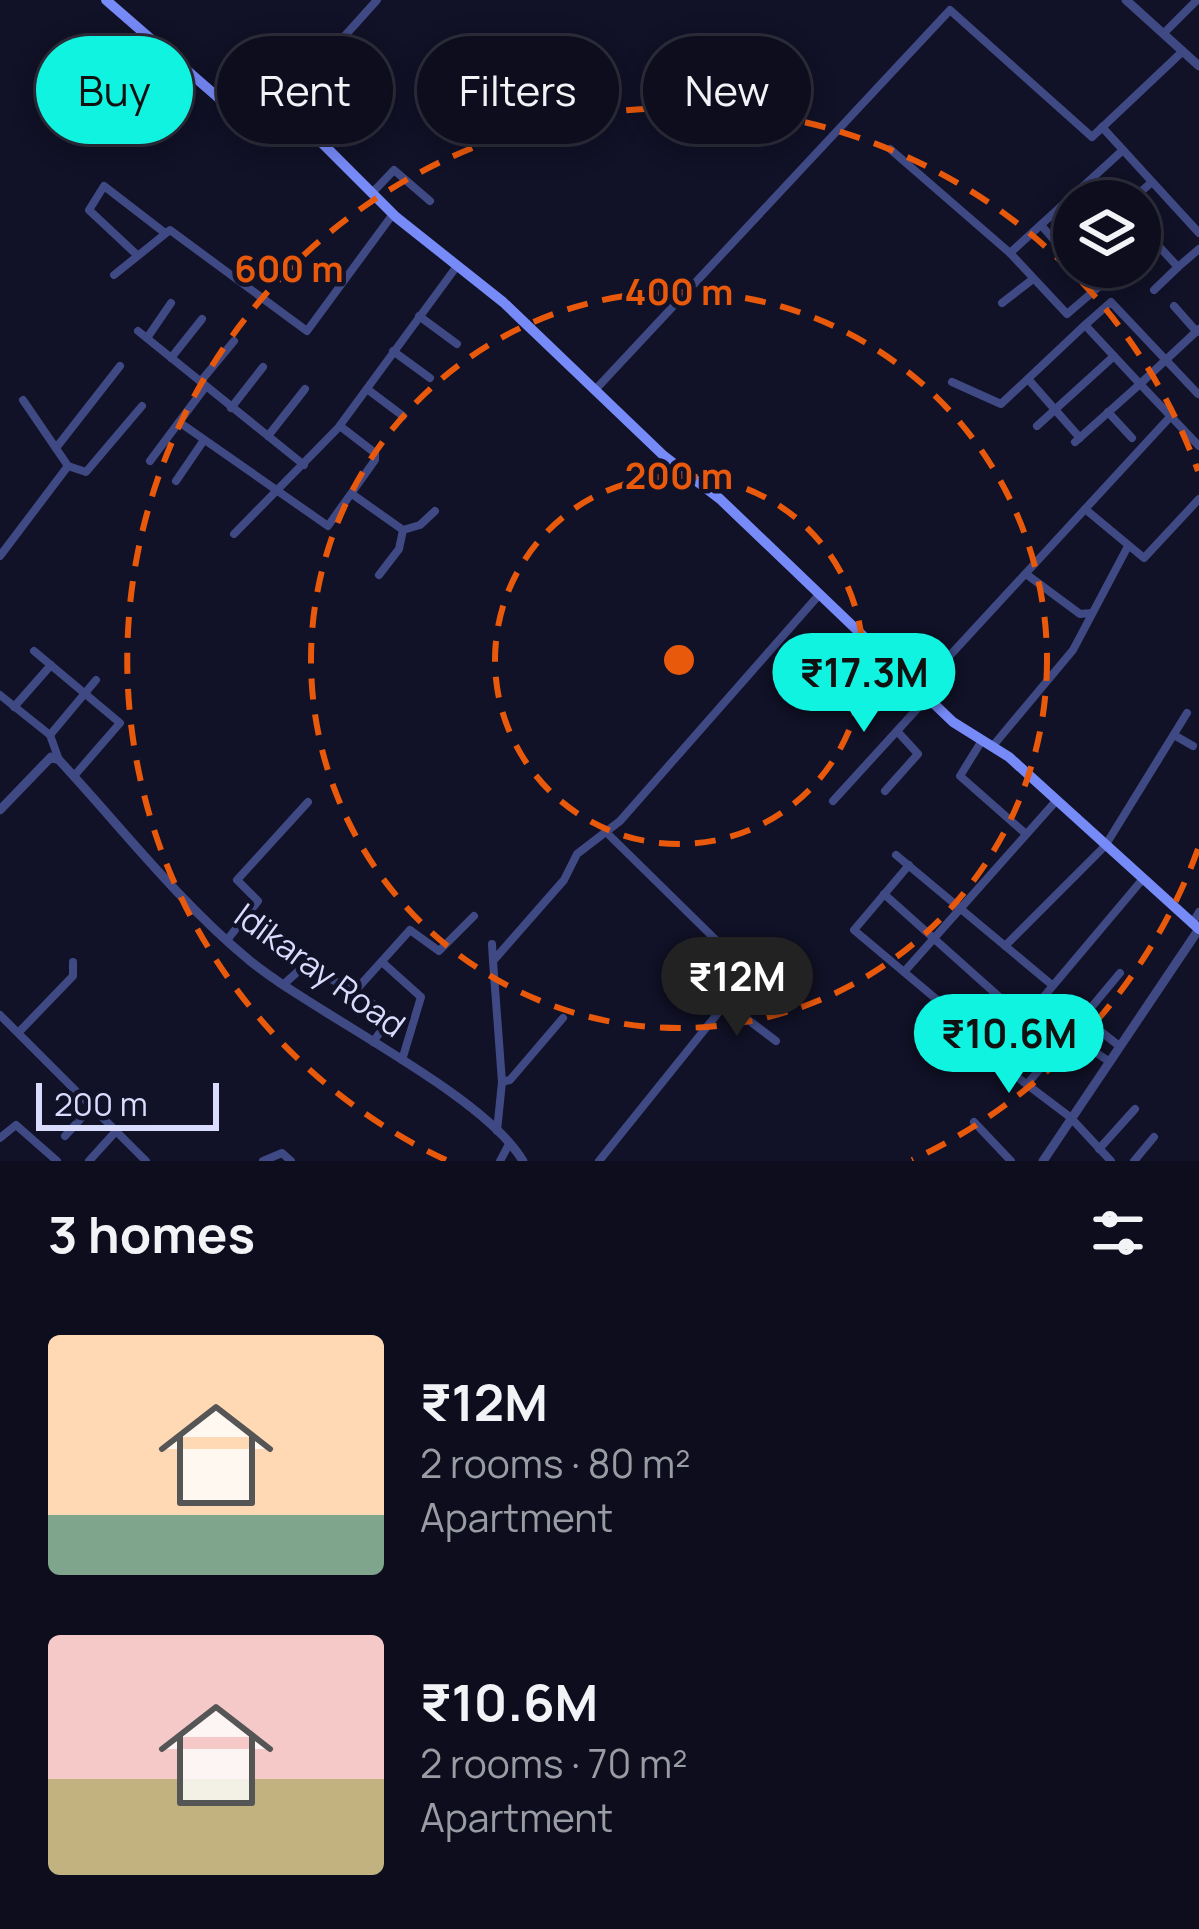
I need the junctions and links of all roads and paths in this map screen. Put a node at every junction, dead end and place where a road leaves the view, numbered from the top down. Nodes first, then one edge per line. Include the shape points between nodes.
1 (106, 0) edge
2 (377, 0) edge
3 (1126, 0) edge
4 (1197, 0) edge
5 (1164, 33) junction
6 (345, 36) edge
7 (1183, 51) junction
8 (1199, 66) edge
9 (217, 97) edge
10 (1102, 127) junction
11 (323, 144) edge
12 (890, 149) dead end
13 (1123, 150) junction
14 (1150, 180) edge
15 (1161, 192) edge
16 (372, 193) junction
17 (430, 201) dead end
18 (393, 214) junction
19 (1041, 225) junction
20 (165, 233) junction
21 (1199, 233) edge
22 (1053, 238) edge
23 (1161, 249) edge
24 (1199, 249) edge
25 (1010, 253) junction
26 (137, 255) junction
27 (457, 266) junction
28 (1178, 267) junction
29 (114, 275) dead end
30 (1033, 279) junction
31 (1098, 288) edge
32 (1154, 290) dead end
33 (171, 303) dead end
34 (1002, 303) dead end
35 (1174, 306) dead end
36 (419, 316) junction
37 (202, 319) dead end
38 (1085, 325) junction
39 (138, 331) dead end
40 (1198, 332) edge
41 (147, 338) junction
42 (234, 341) dead end
43 (457, 344) dead end
44 (393, 351) junction
45 (1114, 356) junction
46 (172, 358) junction
47 (1168, 358) junction
48 (121, 366) dead end
49 (263, 367) dead end
50 (430, 378) dead end
51 (1028, 379) junction
52 (952, 382) dead end
53 (204, 383) junction
54 (1139, 385) junction
55 (305, 388) dead end
56 (367, 389) junction
57 (595, 390) junction
58 (1198, 394) edge
59 (23, 400) dead end
60 (142, 406) dead end
61 (231, 408) junction
62 (1055, 410) junction
63 (1108, 412) junction
64 (403, 416) dead end
65 (1170, 417) junction
66 (179, 422) junction
67 (340, 426) junction
68 (1037, 426) dead end
69 (268, 436) junction
70 (1132, 438) dead end
71 (205, 440) junction
72 (1199, 446) edge
73 (56, 448) junction
74 (150, 461) dead end
75 (304, 465) junction
76 (68, 466) junction
77 (176, 481) dead end
78 (278, 494) junction
79 (352, 494) junction
80 (1199, 499) edge
81 (1085, 509) junction
82 (435, 511) dead end
83 (404, 530) junction
84 (234, 534) dead end
85 (1127, 548) junction
86 (0, 556) edge
87 (1026, 574) junction
88 (379, 575) dead end
89 (818, 596) junction
90 (1093, 613) junction
91 (34, 651) dead end
92 (51, 665) junction
93 (96, 680) dead end
94 (85, 693) junction
95 (923, 694) junction
96 (0, 695) edge
97 (14, 707) junction
98 (1187, 713) dead end
99 (897, 731) junction
100 (50, 735) junction
101 (1174, 735) junction
102 (986, 744) junction
103 (1193, 746) dead end
104 (59, 760) junction
105 (74, 776) junction
106 (886, 791) dead end
107 (833, 800) dead end
108 (1056, 801) junction
109 (308, 802) dead end
110 (0, 810) edge
111 (607, 833) junction
112 (1026, 835) junction
113 (1105, 846) junction
114 (896, 855) dead end
115 (909, 865) junction
116 (1142, 880) junction
117 (884, 894) junction
118 (960, 908) junction
119 (474, 916) dead end
120 (1197, 923) edge
121 (934, 938) junction
122 (227, 940) junction
123 (492, 944) dead end
124 (1005, 946) junction
125 (493, 961) junction
126 (74, 962) dead end
127 (382, 962) junction
128 (904, 972) junction
129 (1120, 973) dead end
130 (284, 984) junction
131 (1052, 985) junction
132 (355, 991) junction
133 (725, 1003) junction
134 (0, 1015) edge
135 (1082, 1016) junction
136 (563, 1018) dead end
137 (1024, 1018) junction
138 (19, 1031) junction
139 (1067, 1034) junction
140 (776, 1041) dead end
141 (372, 1043) junction
142 (1118, 1045) junction
143 (998, 1051) junction
144 (1107, 1060) junction
145 (401, 1062) junction
146 (502, 1082) junction
147 (1028, 1083) junction
148 (93, 1105) junction
149 (1135, 1108) dead end
150 (1070, 1117) junction
151 (974, 1122) dead end
152 (117, 1130) junction
153 (497, 1132) junction
154 (65, 1136) dead end
155 (1154, 1137) dead end
156 (0, 1138) edge
157 (509, 1144) junction
158 (1100, 1149) junction
159 (603, 1160) edge
160 (57, 1161) edge
161 (89, 1161) edge
162 (146, 1161) edge
163 (263, 1161) edge
164 (291, 1161) edge
165 (500, 1161) edge
166 (523, 1161) edge
167 (1011, 1161) edge
168 (1043, 1161) edge
169 (1111, 1161) edge
170 (1134, 1161) edge

1 - 9 main road
2 - 6 street
3 - 5 street
4 - 5 street
5 - 7 street
7 - 8 street
7 - 10 street
10 - 13 street
10 - 57 street via 1092,137 950,10
11 - 16 main road
12 - 25 street
13 - 14 street
13 - 19 street
15 - 21 street
16 - 17 street via 394,170
16 - 18 main road
18 - 20 street via 307,331
18 - 27 main road
19 - 22 street
19 - 25 street
20 - 26 street
20 - 26 street via 104,186 89,210
23 - 28 street
24 - 28 street
25 - 30 street
26 - 29 street
27 - 36 street
27 - 57 main road
28 - 32 street
30 - 31 street via 1067,314
30 - 34 street
33 - 41 street
35 - 40 street
36 - 43 street
36 - 44 street
37 - 46 street
38 - 45 street
38 - 47 street via 1112,302
38 - 51 street
39 - 41 street
40 - 47 street
41 - 46 street
42 - 53 street
44 - 50 street
44 - 56 street
45 - 54 street
45 - 62 street
46 - 53 street
47 - 54 street
47 - 58 street
48 - 73 street
49 - 61 street
51 - 52 street via 1001,404
51 - 62 street
53 - 61 street
53 - 66 street
54 - 63 street
54 - 65 street
55 - 69 street
56 - 64 street
56 - 67 street
57 - 89 main road
59 - 73 street
60 - 76 street via 86,472
61 - 69 street
62 - 63 street via 1077,440
62 - 68 street
63 - 70 street
65 - 72 street
65 - 81 street
66 - 71 street
66 - 74 street
67 - 75 street
67 - 79 street via 375,453
69 - 75 street
71 - 77 street
71 - 78 street
73 - 76 street
75 - 78 street
76 - 86 street
78 - 79 street via 328,526
78 - 84 street
79 - 83 street
80 - 85 street via 1148,556
81 - 85 street
81 - 87 street
82 - 83 street
83 - 88 street
85 - 90 street
87 - 90 street via 1080,614
87 - 95 street
89 - 95 main road
89 - 111 street
90 - 102 street via 1073,650
91 - 92 street
92 - 94 street
92 - 97 street
93 - 94 street
94 - 100 street
94 - 105 street via 120,723
95 - 99 street
95 - 102 main road
96 - 97 street
97 - 100 street
98 - 101 street
99 - 106 street via 918,754
99 - 107 street
100 - 104 street
101 - 103 street
101 - 113 street
102 - 108 main road
102 - 112 street via 960,776
104 - 105 street, Idikaray Road
104 - 110 street via 51,757
105 - 122 street, Idikaray Road
108 - 112 street
108 - 113 main road
109 - 122 street via 237,880 258,901
111 - 125 street via 577,854
111 - 133 street via 719,943 718,959 738,979
112 - 118 street
113 - 116 main road
113 - 124 street
114 - 115 street
115 - 117 street
115 - 118 street
116 - 120 main road
116 - 131 street
117 - 121 street
117 - 128 street via 854,930
118 - 121 street
118 - 124 street
119 - 127 street via 440,951 410,930
120 - 142 street
121 - 128 street
121 - 137 street
122 - 130 street, Idikaray Road
123 - 125 street
124 - 131 street
125 - 146 street
126 - 138 street via 74,976
127 - 132 street
127 - 145 street via 421,997
128 - 143 street
129 - 135 street
130 - 132 street via 304,966
130 - 141 street, Idikaray Road
131 - 137 street
132 - 141 street via 391,1017
133 - 140 street
133 - 159 street
134 - 138 street
135 - 139 street
135 - 142 street
136 - 146 street
137 - 143 street
138 - 148 street
139 - 144 street
139 - 147 street
141 - 145 street, Idikaray Road
142 - 144 street
143 - 147 street via 1001,1065
144 - 150 street
145 - 153 street, Idikaray Road
146 - 153 street
147 - 150 street
148 - 152 street
148 - 154 street
149 - 158 street
150 - 158 street
150 - 168 street
151 - 167 street
152 - 161 street
152 - 162 street
153 - 157 street, Idikaray Road
155 - 170 street
156 - 160 street via 16,1125
157 - 165 street
157 - 166 street, Idikaray Road
158 - 169 street
163 - 164 street via 282,1153

